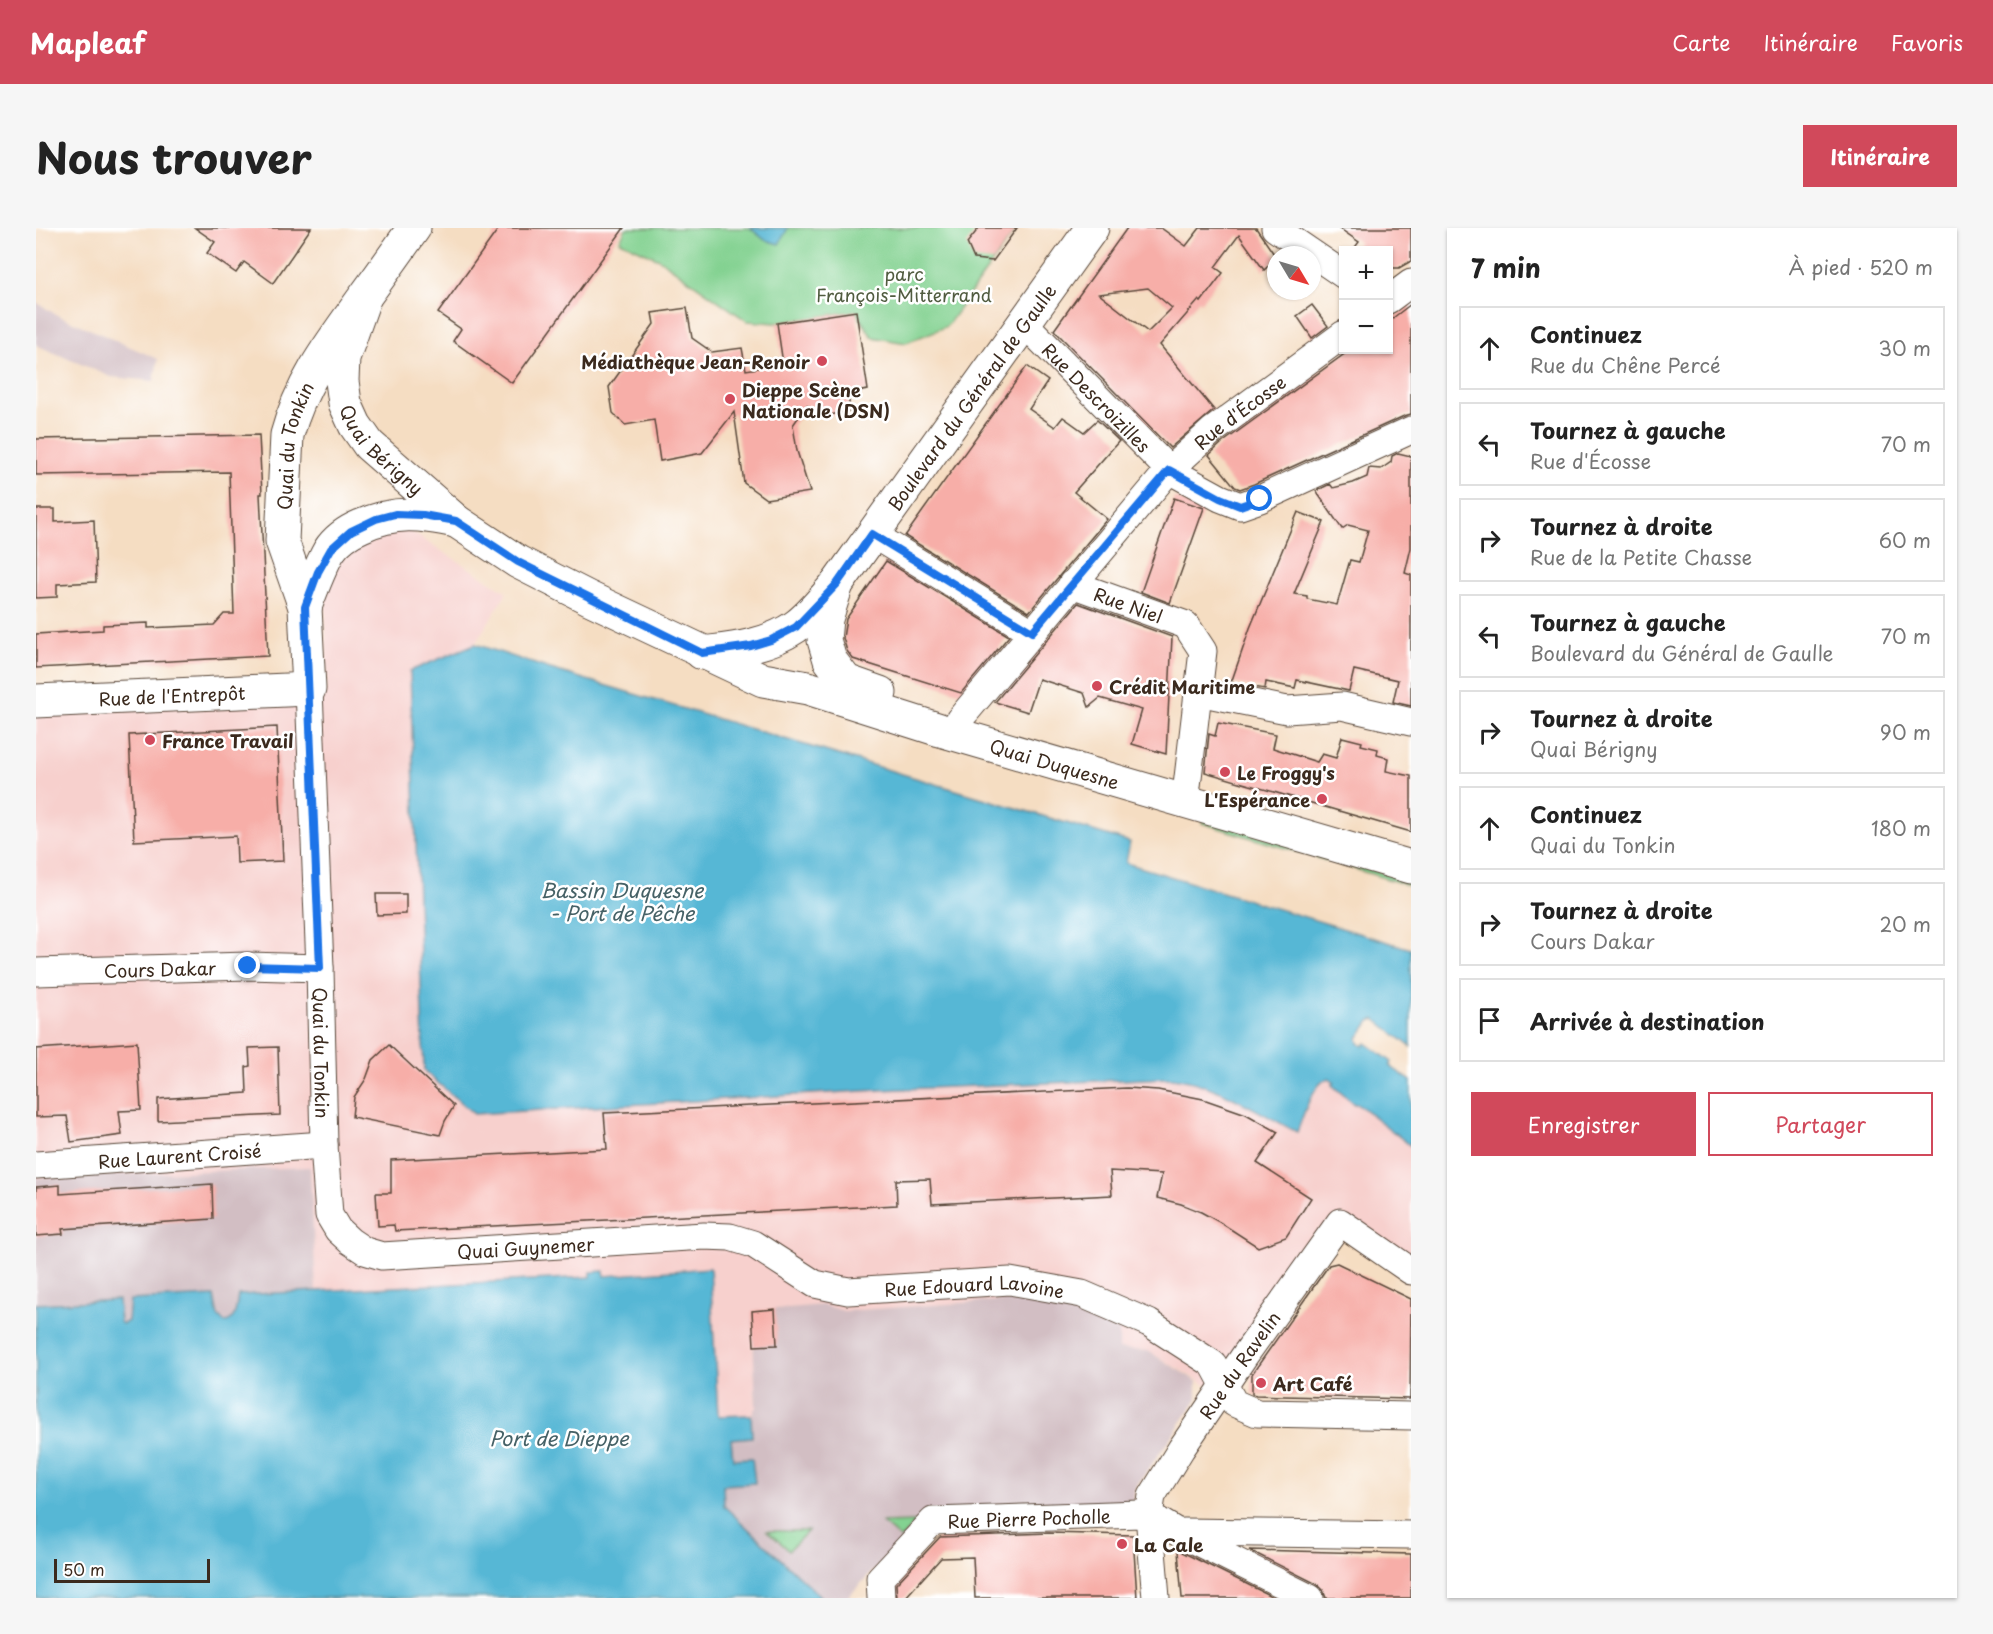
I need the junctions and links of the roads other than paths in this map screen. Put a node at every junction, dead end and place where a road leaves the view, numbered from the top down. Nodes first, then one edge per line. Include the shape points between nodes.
1 (414, 228) edge
2 (1092, 228) edge
3 (1275, 228) edge
4 (1339, 272) edge
5 (1411, 283) edge
6 (1393, 297) edge
7 (364, 299) junction
8 (1024, 323) junction
9 (1339, 338) edge
10 (1411, 430) edge
11 (1169, 470) junction
12 (456, 521) junction
13 (872, 534) junction
14 (837, 584) junction
15 (1072, 584) junction
16 (305, 607) junction
17 (1032, 632) junction
18 (702, 653) junction
19 (309, 689) junction
20 (1198, 692) junction
21 (36, 700) edge
22 (959, 720) junction
23 (1411, 722) edge
24 (1187, 786) junction
25 (1411, 857) edge
26 (1411, 867) edge
27 (320, 968) junction
28 (36, 972) edge
29 (324, 1145) junction
30 (36, 1165) edge
31 (704, 1236) joint
32 (350, 1241) joint
33 (1411, 1271) edge
34 (1225, 1387) junction
35 (1411, 1416) edge
36 (1149, 1515) junction
37 (1177, 1533) junction
38 (1411, 1535) edge
39 (881, 1598) edge
40 (1156, 1598) edge
41 (1311, 1598) edge

1 - 7 main road
2 - 8 main road, Boulevard du Général de Gaulle
3 - 4 street
5 - 6 street
7 - 12 main road, Quai Bérigny via 343,358 345,403 369,445
7 - 16 main road, Quai du Tonkin via 311,376 287,435 282,541
8 - 11 street, Rue Descroizilles
8 - 13 main road, Boulevard du Général de Gaulle
9 - 11 street, Rue d'Écosse via 1212,431
10 - 11 street, Rue Descroizilles via 1240,506
11 - 15 street, Rue d'Écosse
12 - 16 main road, Quai du Tonkin via 395,514 351,531 331,549
12 - 18 main road, Quai Bérigny via 518,562
13 - 14 main road, Boulevard du Général de Gaulle
13 - 17 street
14 - 18 main road, Boulevard du Général de Gaulle via 796,627 771,640
14 - 22 main road, Quai Duquesne via 824,640 830,660 846,681
15 - 17 street, Rue d'Écosse
15 - 20 street, Rue Niel via 1186,625 1203,651
16 - 19 main road, Quai du Tonkin
17 - 22 street, Rue d'Écosse
18 - 26 main road, Quai Duquesne via 763,680 808,688
19 - 21 main road, Rue de l'Entrepôt
19 - 27 street, Quai du Tonkin
20 - 23 street via 1287,710 1342,706
20 - 24 street
22 - 24 main road, Quai Duquesne
24 - 25 main road, Quai Duquesne
27 - 28 street, Cours Dakar via 248,966
27 - 29 street, Quai du Tonkin
29 - 30 street, Rue Laurent Croisé
29 - 32 street, Quai du Tonkin via 329,1215
31 - 32 street, Quai Guynemer via 382,1256
31 - 34 street, Rue Edouard Lavoine via 730,1237 753,1244 815,1284 848,1291 1010,1281 1082,1293 1149,1323 1213,1364
33 - 34 street, Rue du Ravelin via 1340,1222
34 - 35 street, Rue Edouard Lavoine via 1234,1403 1257,1413
34 - 36 street, Rue du Ravelin via 1152,1496
36 - 37 street
36 - 39 street, Rue Pierre Pocholle via 933,1521 880,1578
36 - 40 street
37 - 38 street
37 - 41 street

